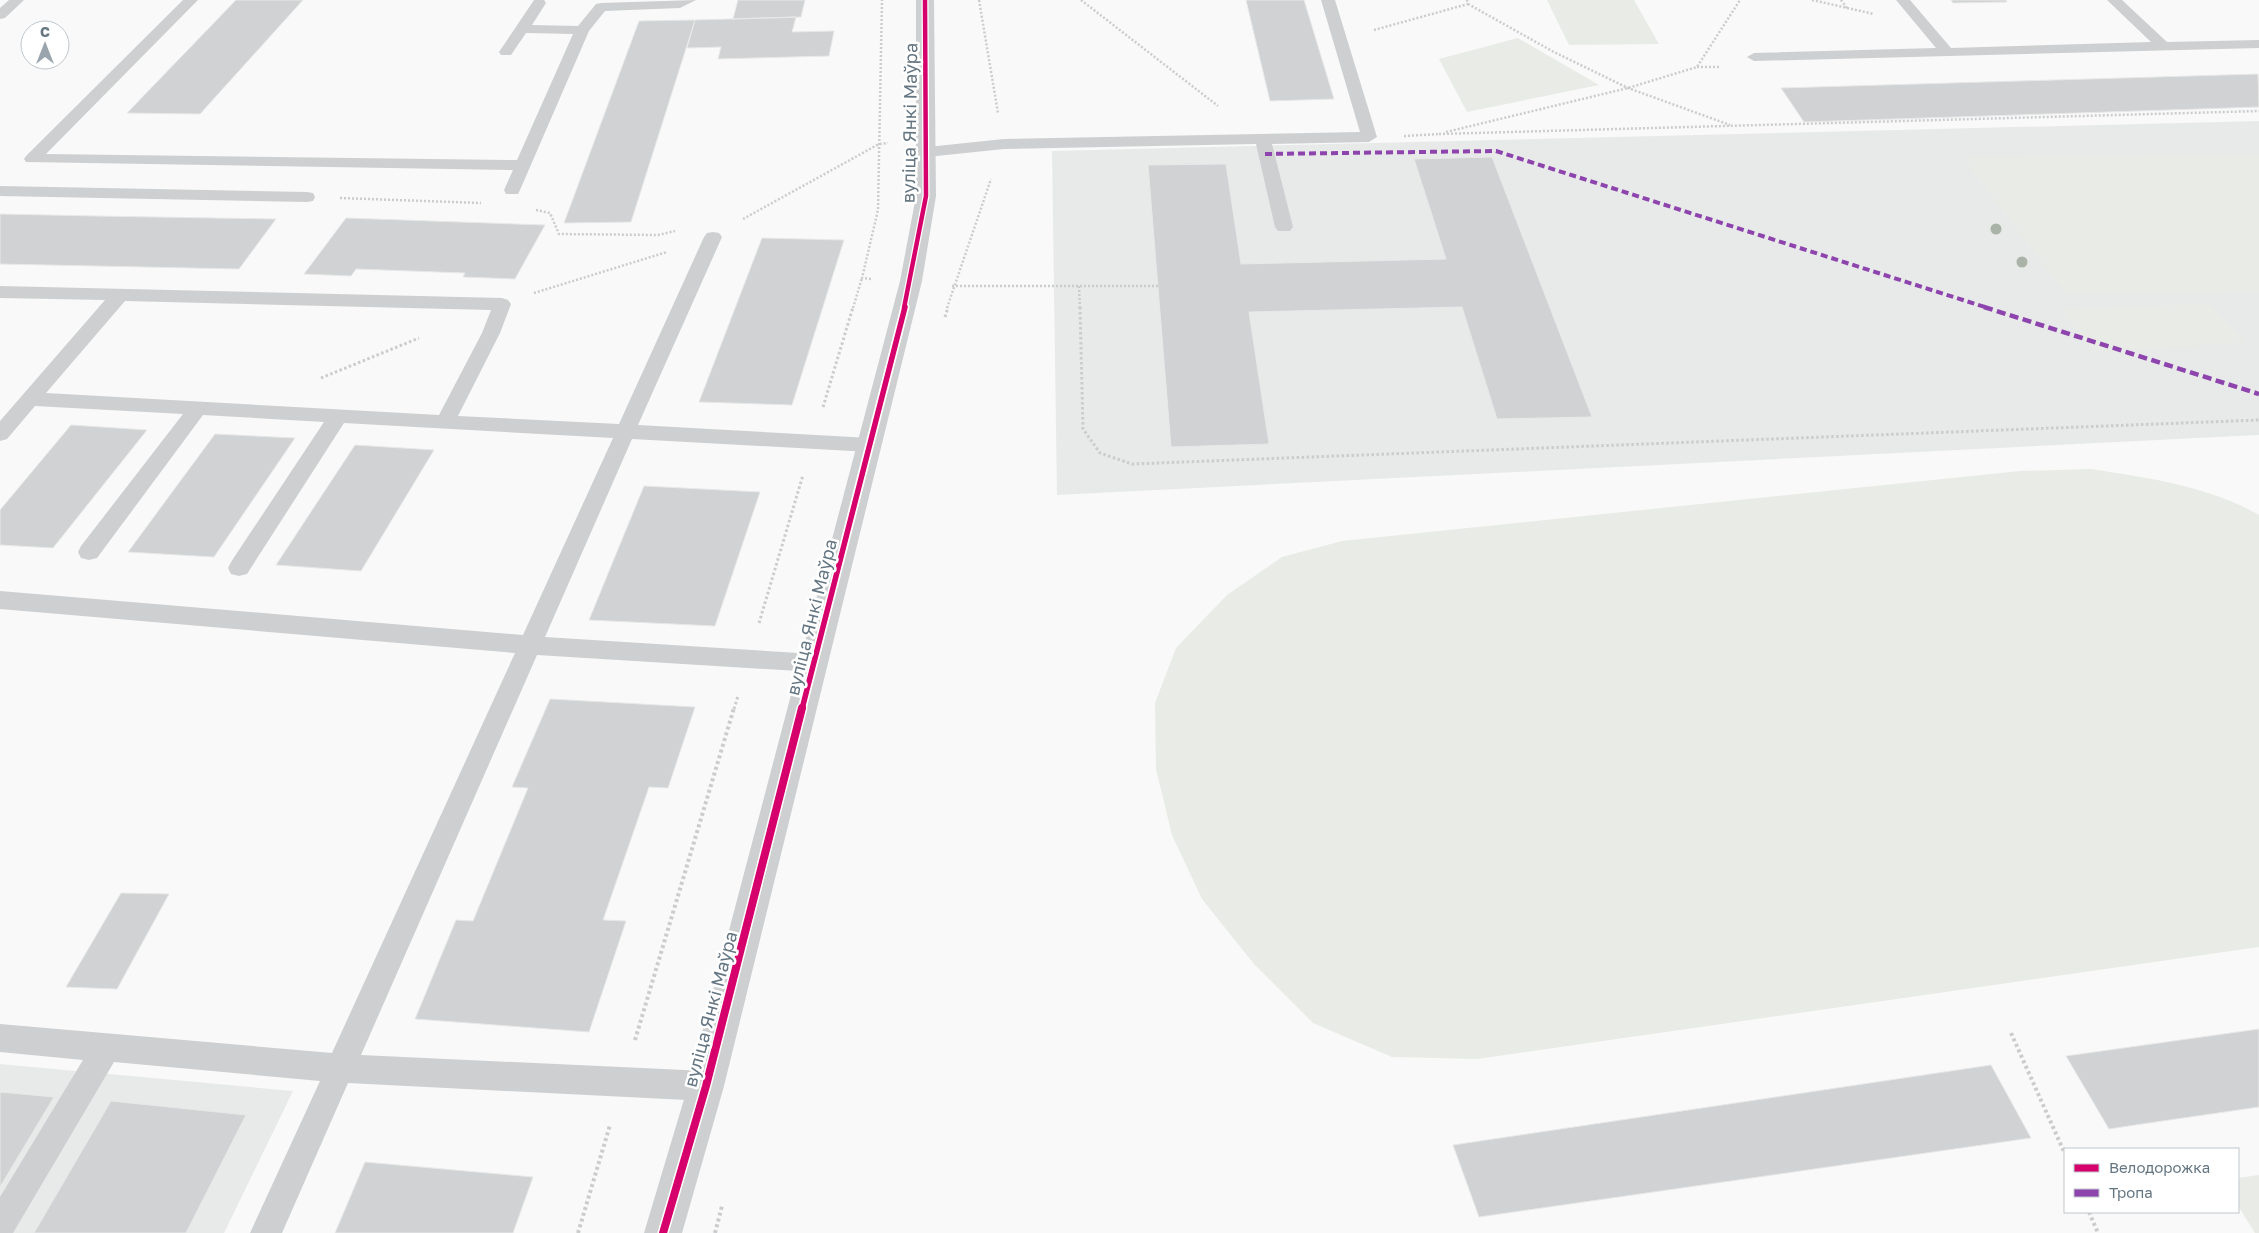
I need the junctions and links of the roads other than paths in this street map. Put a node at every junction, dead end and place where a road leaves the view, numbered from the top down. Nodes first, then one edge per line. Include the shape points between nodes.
1 (17, 0) edge
2 (191, 0) edge
3 (689, 0) edge
4 (925, 0) edge
5 (1328, 0) edge
6 (1903, 0) edge
7 (2114, 0) edge
8 (539, 3) dead end
9 (0, 15) edge
10 (522, 29) junction
11 (582, 30) junction
12 (2259, 44) edge
13 (2164, 46) junction
14 (506, 52) dead end
15 (1947, 52) junction
16 (1754, 57) dead end
17 (1262, 140) junction
18 (927, 152) junction
19 (522, 165) junction
20 (512, 190) dead end
21 (0, 191) edge
22 (307, 197) dead end
23 (1284, 227) dead end
24 (713, 237) road end
25 (0, 292) edge
26 (120, 295) junction
27 (30, 398) junction
28 (198, 408) junction
29 (338, 416) junction
30 (445, 422) junction
31 (625, 433) junction
32 (0, 434) edge
33 (870, 445) junction
34 (88, 552) dead end
35 (239, 568) dead end
36 (0, 600) edge
37 (530, 644) junction
38 (815, 663) junction
39 (0, 1038) edge
40 (107, 1047) junction
41 (340, 1068) junction
42 (706, 1086) junction
43 (0, 1226) edge
44 (266, 1233) edge
45 (663, 1233) edge

1 - 9 lane
2 - 19 lane via 32,159
3 - 11 lane via 680,4 601,7
4 - 18 street, вуліца Янкі Маўра
5 - 17 lane via 1369,137
6 - 15 lane
7 - 13 lane
8 - 10 lane
10 - 11 lane
10 - 14 lane
11 - 19 lane
12 - 13 lane
13 - 15 lane
15 - 16 lane
17 - 18 lane via 1004,144
17 - 23 lane
18 - 33 street, вуліца Янкі Маўра via 926,196 911,281
19 - 20 lane
21 - 22 lane
24 - 31 lane
25 - 26 lane
26 - 27 lane
26 - 30 lane via 502,304 491,333
27 - 28 lane
27 - 32 lane
28 - 29 lane
28 - 34 lane
29 - 30 lane
29 - 35 lane
30 - 31 lane
31 - 33 lane
31 - 37 lane
33 - 38 street, вуліца Янкі Маўра
36 - 37 lane
37 - 38 lane
37 - 41 lane
38 - 42 street, вуліца Янкі Маўра
39 - 40 lane
40 - 41 lane
40 - 43 lane
41 - 42 lane
41 - 44 lane
42 - 45 street, вуліца Янкі Маўра

